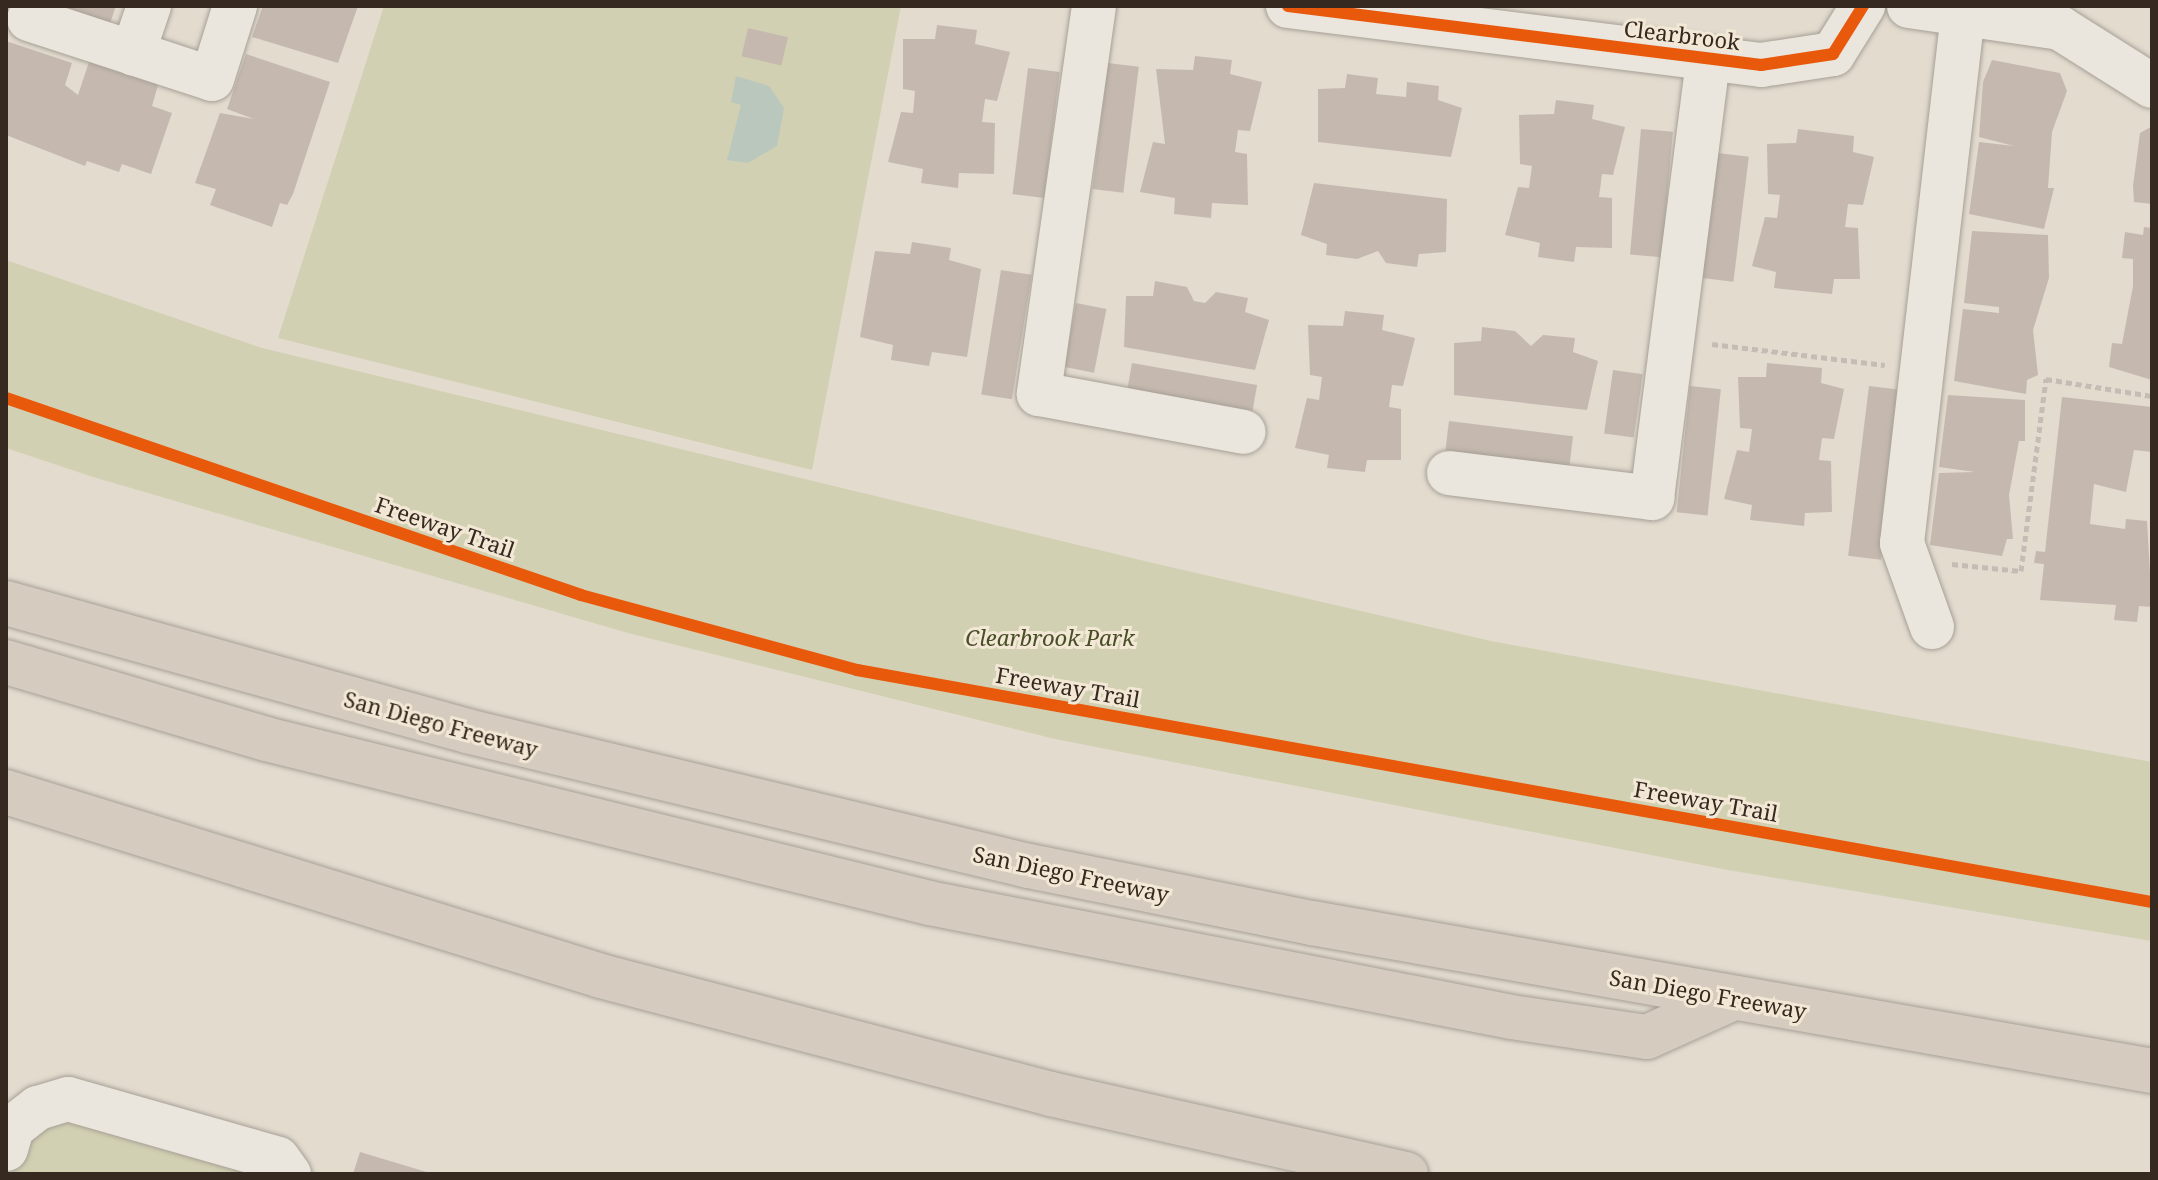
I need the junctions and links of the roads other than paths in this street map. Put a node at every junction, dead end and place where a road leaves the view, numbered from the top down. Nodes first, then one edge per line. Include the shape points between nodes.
1 (149, 6) edge
2 (235, 6) edge
3 (1094, 6) edge
4 (1288, 6) edge
5 (1863, 6) edge
6 (1909, 6) edge
7 (1963, 13) junction
8 (2062, 17) edge
9 (29, 19) dead end
10 (133, 53) junction
11 (1708, 59) junction
12 (2152, 86) edge
13 (1244, 432) dead end
14 (1449, 473) dead end
15 (6, 603) edge
16 (1932, 627) dead end
17 (6, 662) edge
18 (6, 792) edge
19 (1731, 999) junction
20 (2152, 1071) edge
21 (8, 1134) edge
22 (289, 1174) edge
23 (1406, 1174) edge

1 - 10 street
2 - 10 street via 212,79
3 - 13 street via 1039,394
4 - 11 street, Clearbrook
5 - 11 street, Clearbrook via 1833,54 1798,64
6 - 7 street
7 - 8 street
7 - 16 street via 1904,559
8 - 12 street
9 - 10 street
11 - 14 street via 1652,498
15 - 19 highway, San Diego Freeway via 467,731 1029,866
17 - 19 highway via 266,739 929,903 1511,1017 1647,1037
18 - 23 highway via 601,976 1051,1094
19 - 20 highway, San Diego Freeway
21 - 22 street via 38,1108 68,1099 278,1159

